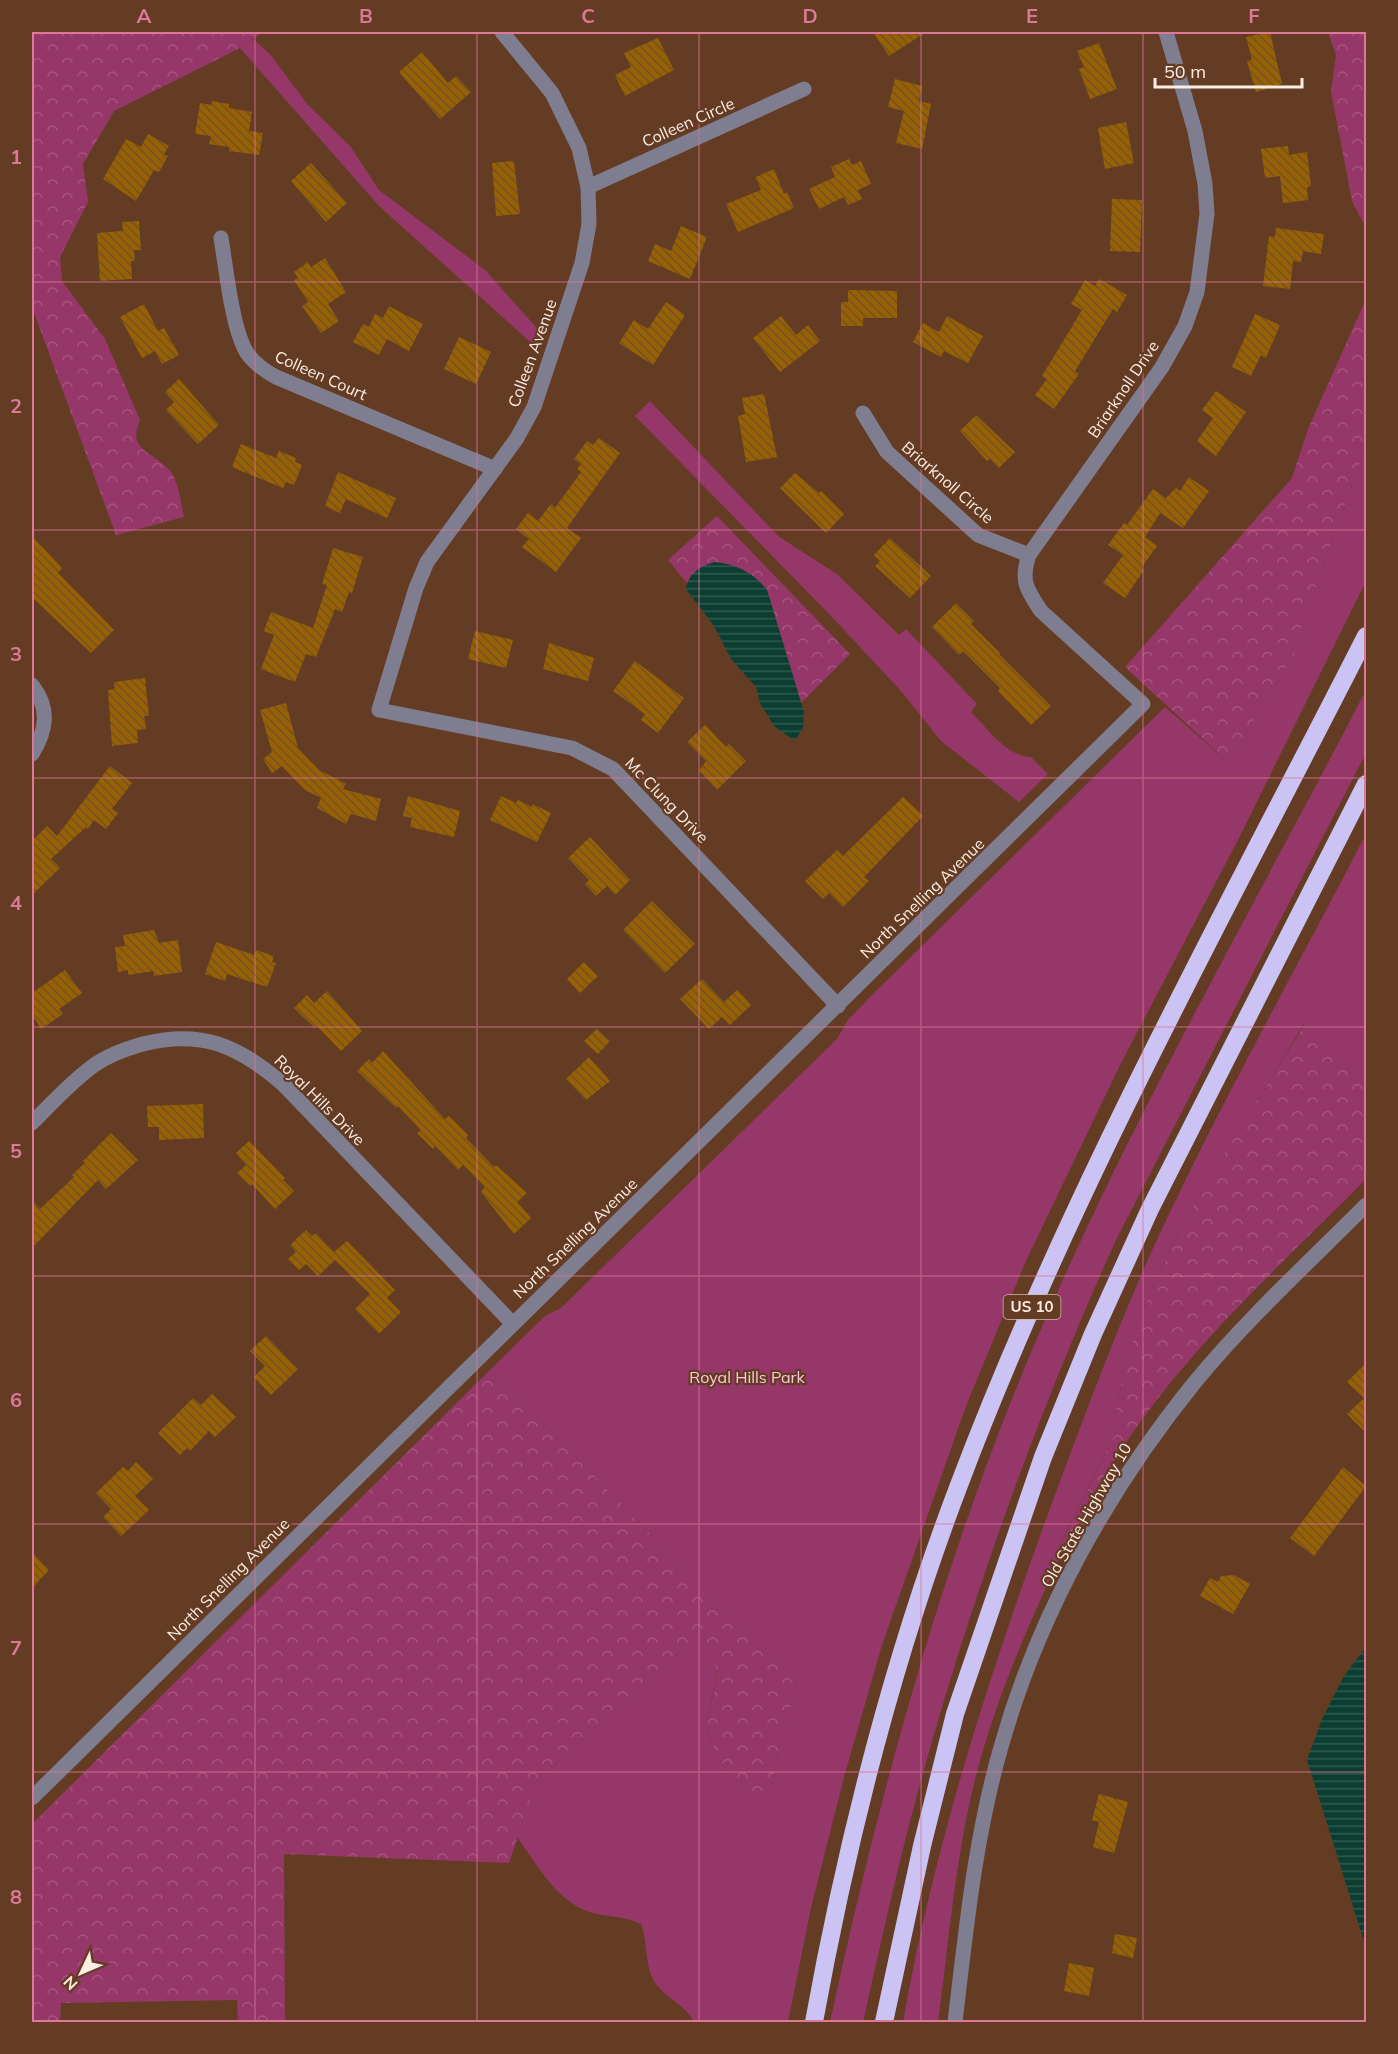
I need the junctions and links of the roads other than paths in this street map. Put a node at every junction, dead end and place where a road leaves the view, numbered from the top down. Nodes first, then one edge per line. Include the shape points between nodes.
1 (502, 32) edge
2 (1166, 32) edge
3 (804, 89) dead end
4 (588, 187) junction
5 (221, 238) dead end
6 (863, 413) dead end
7 (495, 469) junction
8 (1029, 555) junction
9 (1366, 636) edge
10 (32, 685) edge
11 (1143, 704) joint
12 (379, 710) joint
13 (32, 754) edge
14 (1366, 784) edge
15 (838, 1006) junction
16 (34, 1116) edge
17 (1366, 1205) edge
18 (513, 1324) junction
19 (32, 1798) edge
20 (814, 2022) edge
21 (884, 2022) edge
22 (955, 2022) edge

1 - 4 street, Colleen Avenue via 552,93 567,119
2 - 8 street, Briarknoll Drive via 1195,131 1205,184 1206,233 1197,292 1185,326 1162,367
3 - 4 street, Colleen Circle
4 - 7 street, Colleen Avenue via 589,224 582,263 560,330 534,407
5 - 7 street, Colleen Court via 239,335 247,353 262,369
6 - 8 street, Briarknoll Circle via 887,452 978,535
7 - 12 street, Colleen Avenue via 427,562
8 - 11 street, Briarknoll Drive via 1023,573 1041,611
9 - 20 highway, US 10 via 1062,1238 958,1485 883,1720 852,1837
10 - 13 street via 45,710 40,740
11 - 15 street, North Snelling Avenue
12 - 15 street, Mc Clung Drive via 572,748 613,769
14 - 21 highway via 1150,1209 1043,1457 955,1714
15 - 18 street, North Snelling Avenue
16 - 18 street, Royal Hills Drive via 92,1066 115,1052 166,1038 186,1037 226,1046 283,1084
17 - 22 street, Old State Highway 10 via 1194,1383 1157,1431 1083,1550 1042,1636 1001,1747 972,1885
18 - 19 street, North Snelling Avenue

